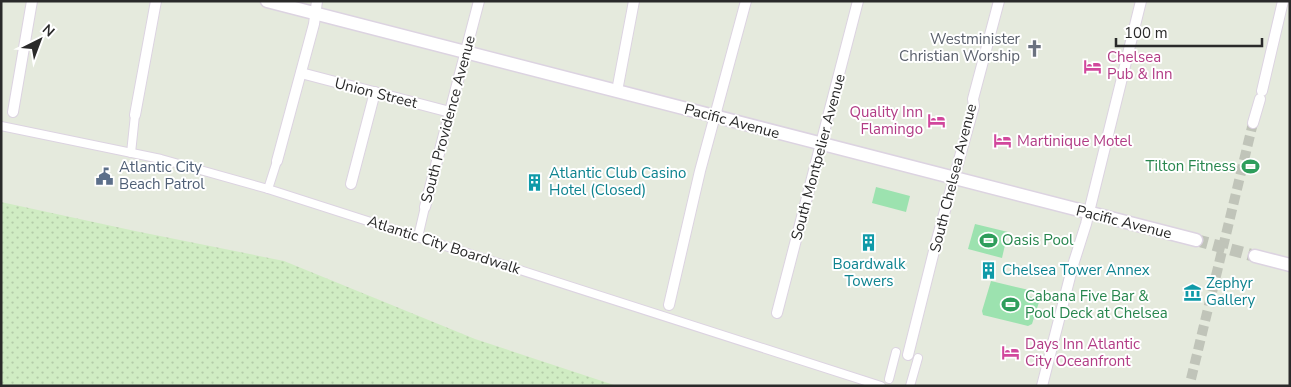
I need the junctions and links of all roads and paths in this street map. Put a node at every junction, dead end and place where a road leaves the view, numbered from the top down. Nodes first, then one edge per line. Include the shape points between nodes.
1 (32, 1) edge
2 (156, 1) edge
3 (267, 1) edge
4 (479, 1) edge
5 (634, 1) edge
6 (746, 1) edge
7 (858, 1) edge
8 (999, 1) edge
9 (1141, 1) edge
10 (1283, 1) edge
11 (316, 7) edge
12 (466, 52) junction
13 (301, 73) junction
14 (375, 92) junction
15 (617, 92) junction
16 (13, 112) dead end
17 (450, 112) junction
18 (135, 115) joint
19 (715, 117) junction
20 (1253, 123) tunnel mouth
21 (1, 126) edge
22 (821, 144) junction
23 (131, 153) junction
24 (277, 161) joint
25 (954, 178) junction
26 (351, 184) dead end
27 (268, 189) junction
28 (425, 206) joint
29 (1088, 213) junction
30 (418, 237) junction
31 (1196, 240) tunnel mouth
32 (1255, 256) tunnel mouth
33 (1290, 265) edge
34 (670, 305) dead end
35 (777, 313) dead end
36 (896, 352) dead end
37 (913, 357) joint
38 (889, 379) dead end
39 (881, 386) edge
40 (910, 386) edge
41 (1042, 386) edge

1 - 16 street
2 - 18 street
3 - 11 street, Pacific Avenue
4 - 12 street, South Providence Avenue
5 - 15 street
6 - 19 street
7 - 22 street, South Montpelier Avenue
8 - 25 street, South Chelsea Avenue
9 - 29 street
10 - 20 street
11 - 12 street, Pacific Avenue
11 - 13 street
12 - 15 street, Pacific Avenue
12 - 17 street, South Providence Avenue
13 - 14 street, Union Street
13 - 24 street
14 - 17 street, Union Street
14 - 26 street
15 - 19 street, Pacific Avenue
17 - 28 street, South Providence Avenue
18 - 23 street
19 - 22 street, Pacific Avenue
19 - 34 street
21 - 23 street, Atlantic City Boardwalk
22 - 25 street, Pacific Avenue
22 - 35 street, South Montpelier Avenue
23 - 27 street, Atlantic City Boardwalk
24 - 27 street
25 - 29 street, Pacific Avenue
25 - 37 street, South Chelsea Avenue via 936,243
27 - 30 street, Atlantic City Boardwalk
28 - 30 street, South Providence Avenue
29 - 31 street, Pacific Avenue
29 - 41 street
30 - 39 street, Atlantic City Boardwalk
32 - 33 street
36 - 38 street
37 - 40 street

